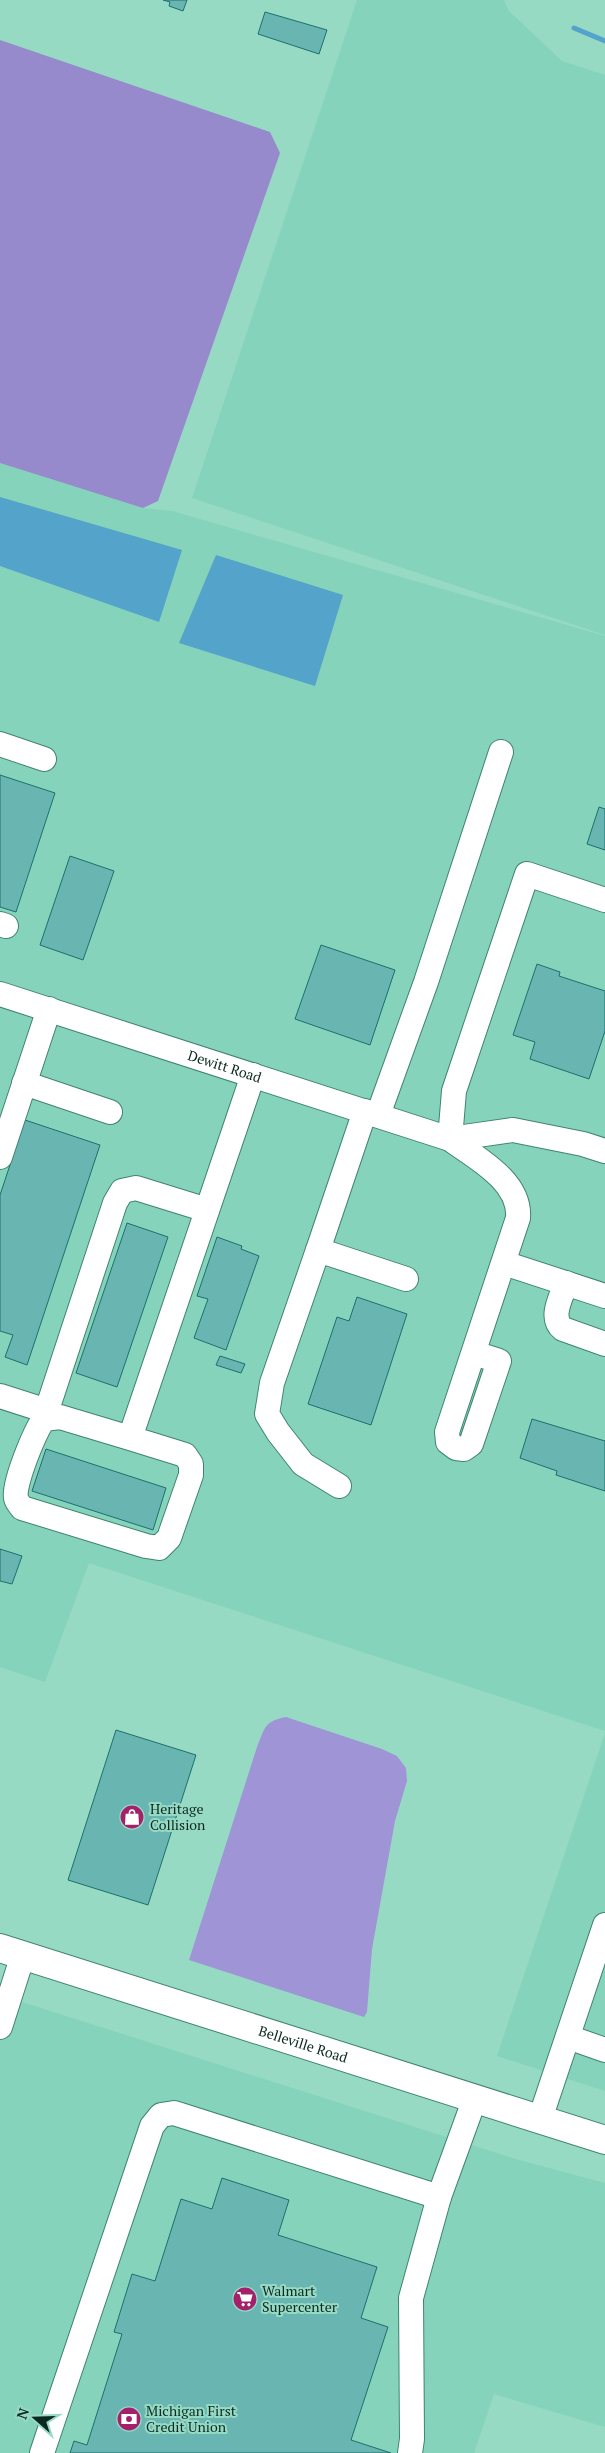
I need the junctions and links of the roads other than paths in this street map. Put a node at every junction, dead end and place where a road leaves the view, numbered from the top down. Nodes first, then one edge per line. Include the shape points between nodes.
1 (0, 744) edge
2 (501, 752) dead end
3 (44, 759) dead end
4 (605, 900) edge
5 (0, 994) edge
6 (49, 1010) junction
7 (253, 1075) junction
8 (24, 1083) junction
9 (110, 1112) dead end
10 (372, 1113) junction
11 (450, 1139) junction
12 (605, 1151) edge
13 (0, 1157) edge
14 (207, 1210) junction
15 (318, 1250) junction
16 (504, 1262) junction
17 (406, 1279) dead end
18 (566, 1283) junction
19 (605, 1296) edge
20 (605, 1344) edge
21 (474, 1352) dead end
22 (0, 1396) edge
23 (46, 1415) junction
24 (130, 1438) junction
25 (339, 1486) dead end
26 (605, 1925) edge
27 (6, 1952) edge
28 (0, 2027) edge
29 (568, 2037) junction
30 (605, 2050) edge
31 (475, 2098) junction
32 (540, 2119) junction
33 (605, 2140) edge
34 (439, 2197) junction
35 (42, 2453) edge
36 (410, 2453) edge

1 - 3 street
2 - 10 street via 426,982
4 - 11 street via 527,874 454,1091
5 - 6 street, Dewitt Road
6 - 7 street, Dewitt Road
6 - 8 street
7 - 10 street, Dewitt Road
7 - 14 street
8 - 9 street
8 - 13 street
10 - 11 street, Dewitt Road
10 - 15 street
11 - 12 street via 513,1130
11 - 16 street via 495,1172 514,1194 519,1206 518,1218
14 - 23 street via 136,1188 122,1191 115,1203
14 - 24 street
15 - 17 street
15 - 25 street via 272,1383 267,1414 303,1464
16 - 18 street
16 - 21 street
18 - 19 street
18 - 20 street via 555,1318 557,1324
22 - 23 street
23 - 24 street
23 - 24 street via 36,1431 18,1483 16,1498 22,1508 159,1548 169,1538 191,1475 191,1464 185,1455
26 - 29 street
27 - 28 street
27 - 31 main road, Belleville Road
29 - 30 street
29 - 32 street
31 - 32 main road, Belleville Road
31 - 34 street
32 - 33 main road, Belleville Road
34 - 35 street via 174,2113 161,2115 152,2126
34 - 36 street via 411,2298

